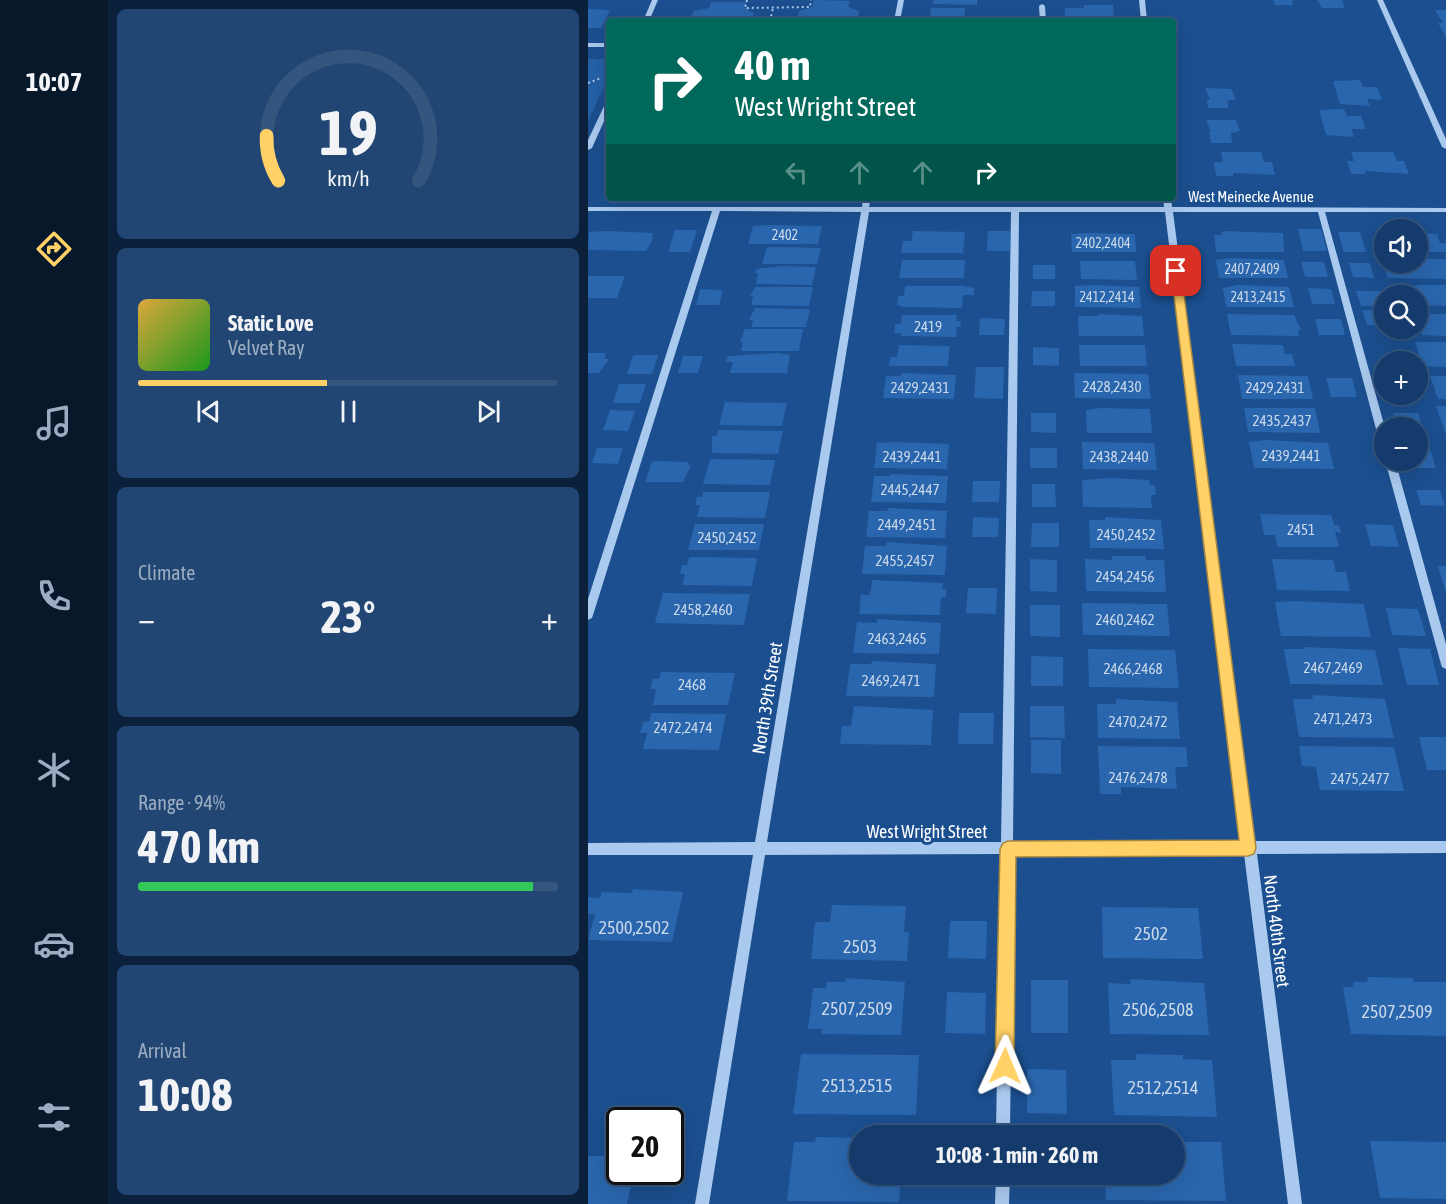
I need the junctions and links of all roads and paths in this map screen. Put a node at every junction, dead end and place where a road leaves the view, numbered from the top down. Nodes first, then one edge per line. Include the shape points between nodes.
1 (655, 0) edge
2 (747, 0) edge
3 (811, 0) edge
4 (901, 0) edge
5 (1142, 0) edge
6 (1380, 0) edge
7 (1042, 6) dead end
8 (773, 8) junction
9 (647, 18) edge
10 (771, 18) edge
11 (898, 18) edge
12 (1043, 18) edge
13 (1144, 18) edge
14 (588, 45) edge
15 (606, 45) edge
16 (601, 78) dead end
17 (588, 83) edge
18 (606, 109) edge
19 (1446, 147) edge
20 (588, 148) edge
21 (866, 204) edge
22 (1168, 204) edge
23 (588, 209) edge
24 (717, 209) junction
25 (1016, 209) junction
26 (1321, 210) junction
27 (1446, 210) edge
28 (1378, 417) edge
29 (1393, 471) edge
30 (588, 615) edge
31 (1446, 664) edge
32 (1446, 847) edge
33 (1248, 848) junction
34 (588, 849) edge
35 (1008, 849) junction
36 (760, 850) junction
37 (1004, 1125) edge
38 (1003, 1185) edge
39 (702, 1204) edge
40 (1002, 1204) edge
41 (1295, 1204) edge

1 - 9 street
2 - 8 path via 745,8
3 - 8 path via 810,7
4 - 11 street
5 - 13 street
6 - 19 street
7 - 12 street
8 - 10 path
14 - 15 street
16 - 17 path
18 - 20 street
21 - 24 street, West Meinecke Avenue
21 - 25 street, West Meinecke Avenue
21 - 36 street, North 39th Street
22 - 25 street, West Meinecke Avenue
22 - 26 street, West Meinecke Avenue
22 - 33 street, North 40th Street
23 - 24 street, West Meinecke Avenue
24 - 30 street
25 - 35 street
26 - 27 street, West Meinecke Avenue
26 - 28 street
29 - 31 street
32 - 33 street, West Wright Street
33 - 35 street, West Wright Street
33 - 41 street, North 40th Street
34 - 36 street, West Wright Street
35 - 36 street, West Wright Street
35 - 37 street
36 - 39 street, North 39th Street
38 - 40 street

